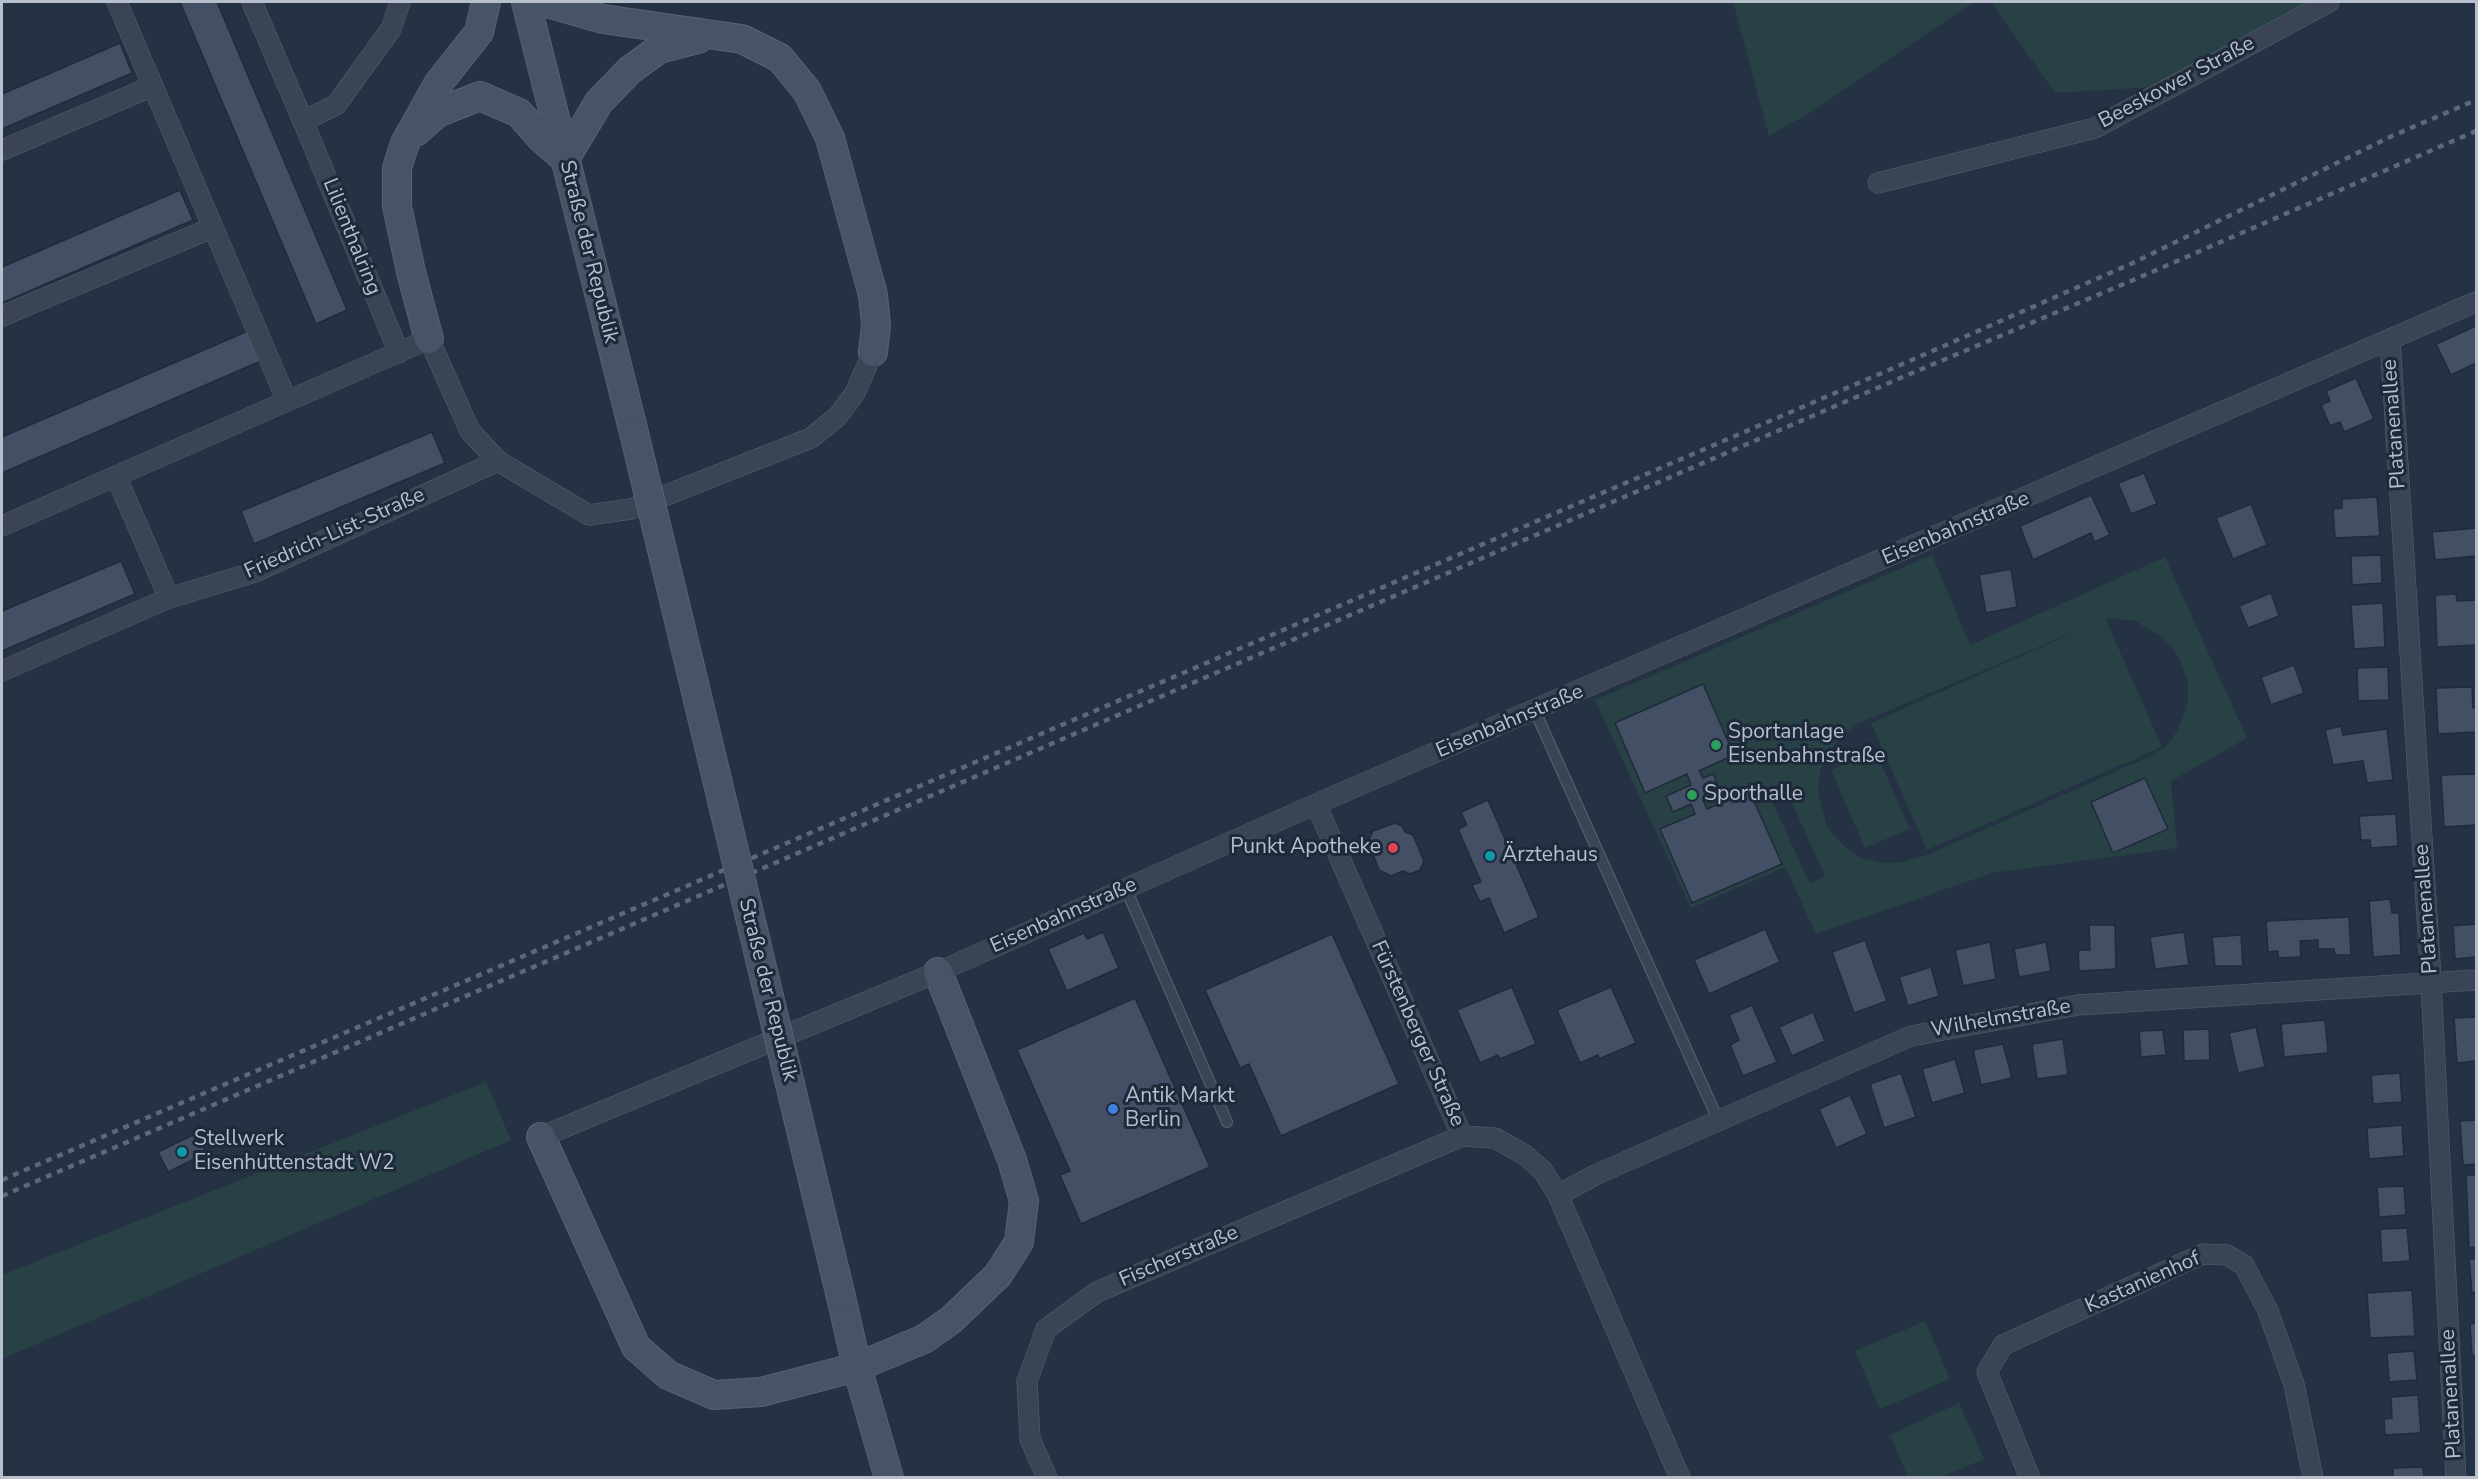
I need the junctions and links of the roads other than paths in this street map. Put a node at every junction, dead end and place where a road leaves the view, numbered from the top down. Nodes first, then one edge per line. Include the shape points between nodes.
1 (117, 2) edge
2 (252, 2) edge
3 (400, 2) edge
4 (486, 2) edge
5 (526, 2) edge
6 (544, 2) edge
7 (2329, 2) edge
8 (712, 36) junction
9 (153, 86) junction
10 (303, 121) junction
11 (405, 143) junction
12 (2, 150) edge
13 (565, 159) junction
14 (1878, 183) dead end
15 (212, 228) junction
16 (2476, 302) edge
17 (2, 316) edge
18 (429, 339) junction
19 (2390, 340) junction
20 (873, 352) joint
21 (399, 353) junction
22 (286, 401) junction
23 (498, 461) junction
24 (116, 476) junction
25 (2, 526) edge
26 (168, 598) junction
27 (2, 671) edge
28 (1535, 711) junction
29 (1316, 804) junction
30 (1126, 888) junction
31 (938, 972) junction
32 (2476, 980) edge
33 (2432, 982) junction
34 (1227, 1122) dead end
35 (1719, 1122) junction
36 (1462, 1136) junction
37 (541, 1137) joint
38 (1558, 1194) junction
39 (857, 1367) junction
40 (889, 1478) edge
41 (1047, 1478) edge
42 (1680, 1478) edge
43 (2030, 1478) edge
44 (2313, 1478) edge
45 (2456, 1478) edge

1 - 9 street
2 - 10 street, Lilienthalring
3 - 10 street via 391,29 336,105
4 - 11 main road via 479,32 438,84
5 - 13 main road, Straße der Republik
6 - 8 main road via 603,19
7 - 14 street, Beeskower Straße via 2095,128
8 - 13 main road via 659,49 630,70 599,102
8 - 20 main road via 742,39 780,58 807,90 830,138 873,295
9 - 12 street
9 - 15 street
10 - 21 street, Lilienthalring
11 - 13 main road via 437,113 480,96 519,113
11 - 18 main road via 397,168 398,206
13 - 39 main road, Straße der Republik, bridge
15 - 17 street
15 - 22 street
16 - 19 street, Eisenbahnstraße
18 - 21 street
18 - 23 street via 470,432
19 - 28 street, Eisenbahnstraße
19 - 33 street, Platanenallee
20 - 23 street via 855,393 838,416 811,438 631,509 590,515
21 - 22 street
22 - 24 street
23 - 26 street, Friedrich-List-Straße via 255,572
24 - 25 street
24 - 26 street
26 - 27 street, Friedrich-List-Straße
28 - 29 street, Eisenbahnstraße
28 - 35 lane
29 - 30 street, Eisenbahnstraße
29 - 36 street, Fürstenberger Straße
30 - 31 street, Eisenbahnstraße
30 - 34 lane
31 - 37 street, Eisenbahnstraße
31 - 39 main road via 1012,1160 1024,1201 1019,1242 998,1275 951,1320 924,1339
32 - 33 street, Wilhelmstraße
33 - 35 street, Wilhelmstraße via 2078,1005 1911,1036
33 - 45 street, Platanenallee
35 - 38 street, Wilhelmstraße
36 - 38 street, Fürstenberger Straße via 1495,1138 1525,1155 1543,1171
36 - 41 street, Fischerstraße via 1097,1292 1046,1329 1027,1381 1030,1439
37 - 39 main road via 636,1347 668,1375 714,1395 761,1392
38 - 42 street, Fürstenberger Straße
39 - 40 main road, Straße der Republik
43 - 44 street, Kastanienhof via 1987,1372 2003,1345 2203,1254 2227,1256 2244,1265 2268,1311 2294,1384

